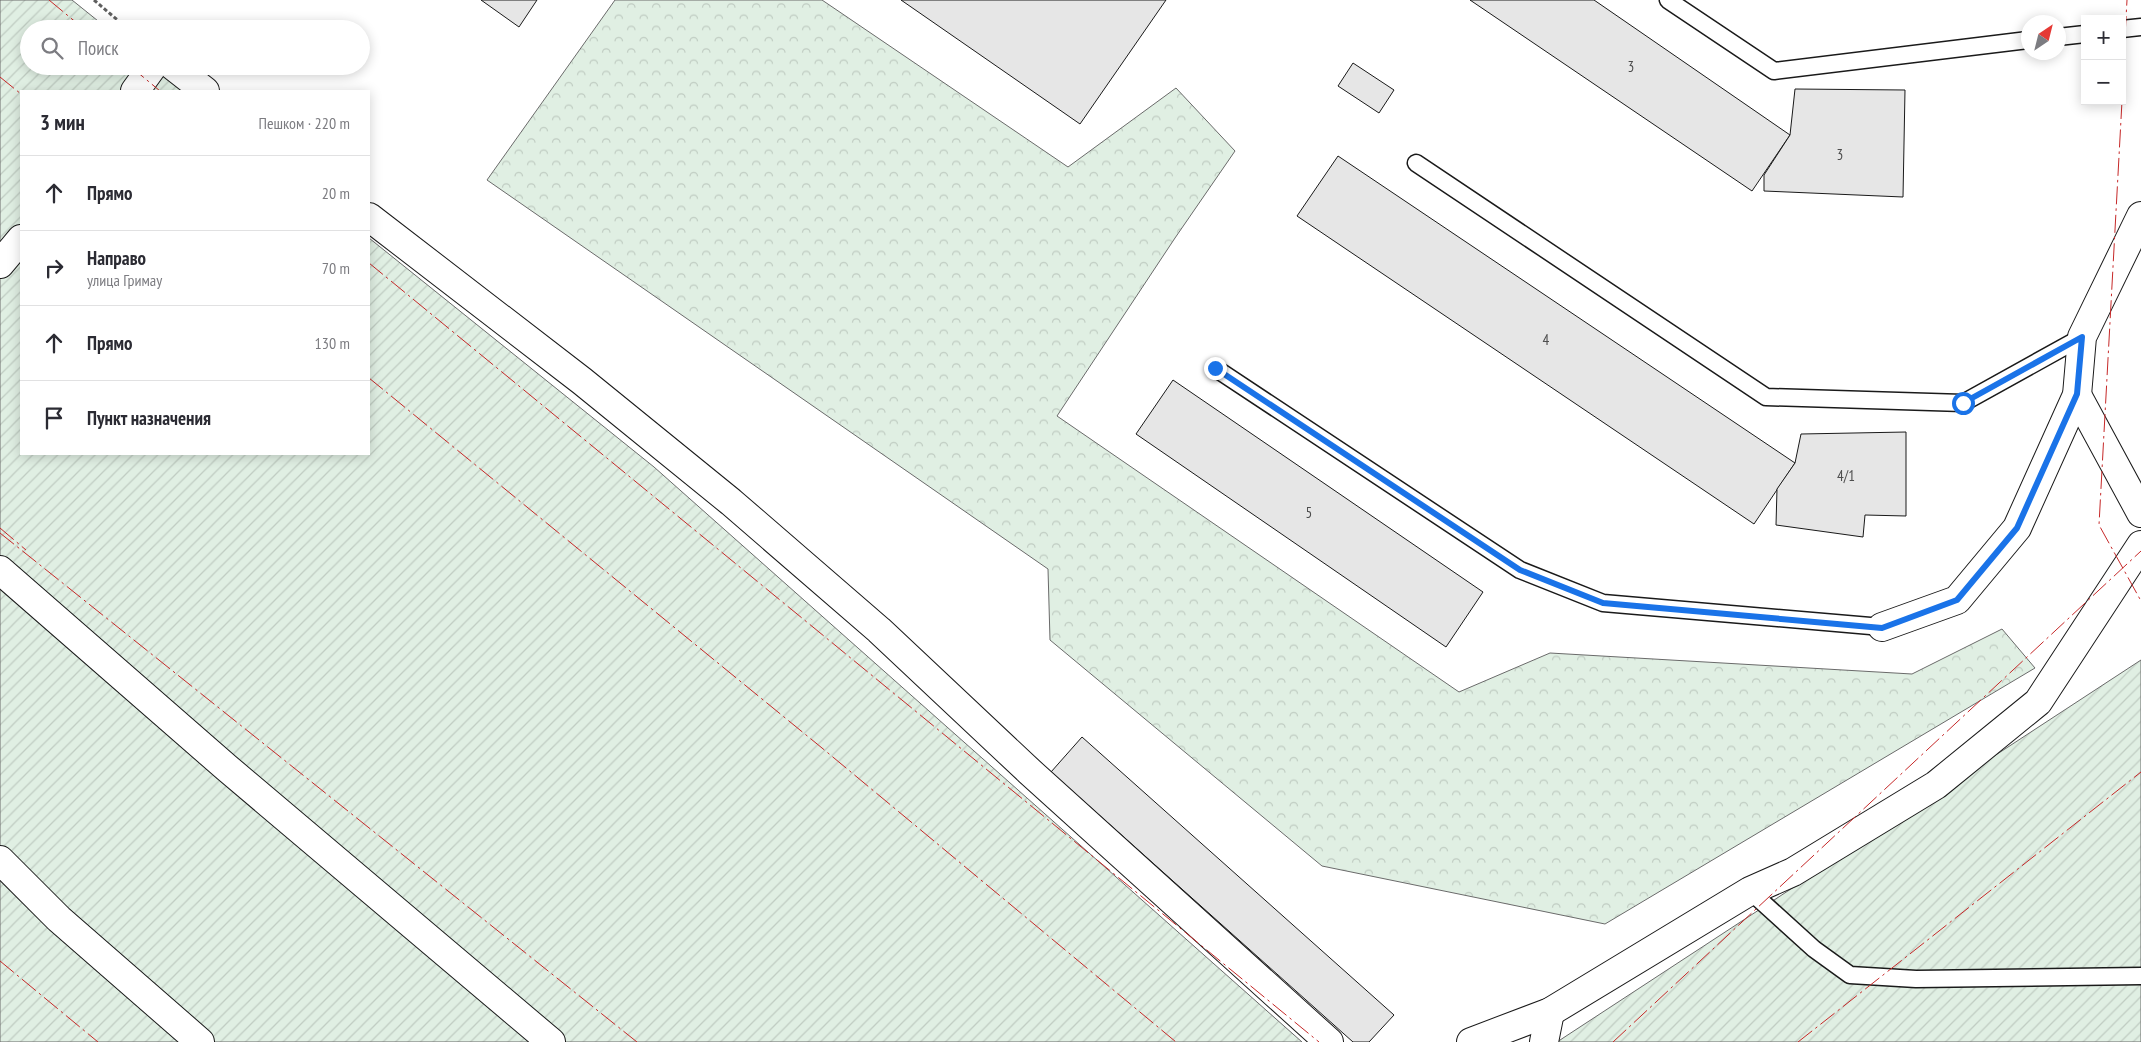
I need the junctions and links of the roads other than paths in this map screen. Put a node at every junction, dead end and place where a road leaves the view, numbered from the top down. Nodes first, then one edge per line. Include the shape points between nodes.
1 (1668, 0) edge
2 (2141, 27) edge
3 (2126, 29) edge
4 (2081, 34) edge
5 (2066, 36) edge
6 (2021, 41) edge
7 (147, 75) edge
8 (185, 75) edge
9 (136, 90) edge
10 (204, 90) edge
11 (1416, 163) dead end
12 (2141, 216) edge
13 (370, 218) edge
14 (20, 240) edge
15 (0, 264) edge
16 (2082, 337) junction
17 (1215, 368) dead end
18 (2077, 394) junction
19 (2141, 513) edge
20 (2141, 545) edge
21 (0, 570) edge
22 (1882, 628) joint
23 (0, 860) edge
24 (1750, 891) junction
25 (2141, 976) edge
26 (1550, 1012) junction
27 (200, 1042) edge
28 (550, 1042) edge
29 (1329, 1042) edge
30 (1471, 1042) edge
31 (1544, 1042) edge

1 - 6 lane via 1774,71
2 - 3 lane
4 - 5 lane
7 - 9 street
8 - 10 street
11 - 16 lane via 1766,397 1963,403
12 - 16 street
13 - 29 street via 582,381 738,508 879,630 1029,771
14 - 15 street
16 - 18 street
17 - 22 lane via 1520,570 1603,603
18 - 19 street
18 - 22 street via 2017,528 1957,600
20 - 24 street via 2038,702 1936,785 1793,872
21 - 28 street
23 - 27 street via 59,919
24 - 25 lane via 1814,949 1850,974 1916,979
24 - 26 street
26 - 30 street
26 - 31 street

